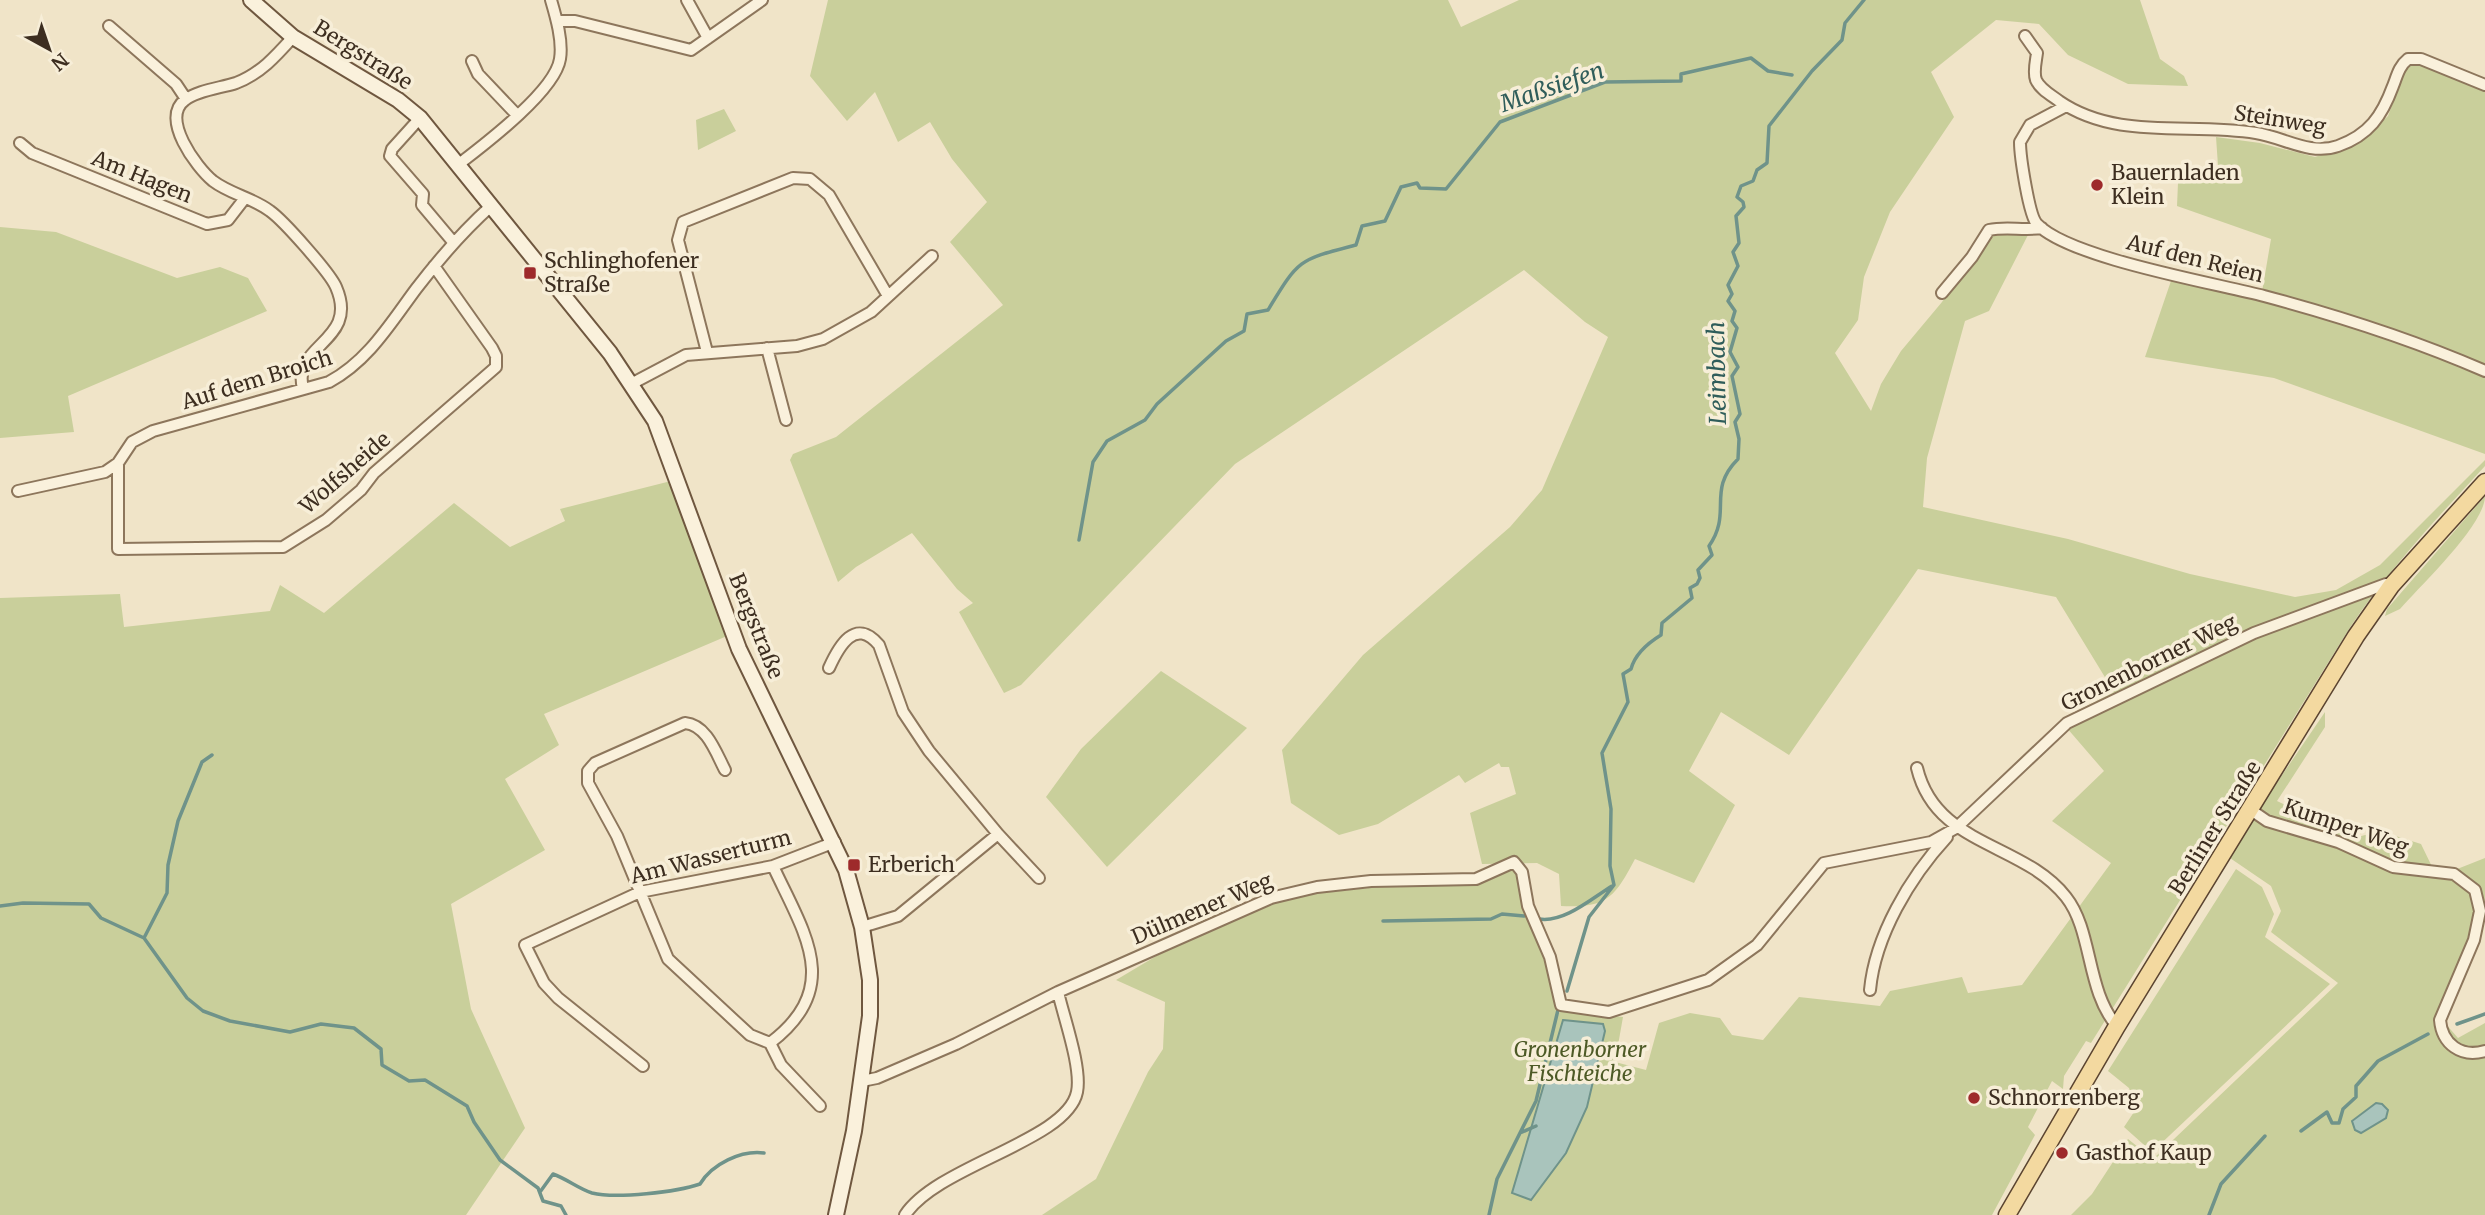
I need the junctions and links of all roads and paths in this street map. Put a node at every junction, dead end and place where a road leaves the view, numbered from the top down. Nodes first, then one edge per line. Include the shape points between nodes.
1 (251, 0) edge
2 (551, 0) edge
3 (687, 0) edge
4 (762, 0) edge
5 (557, 21) junction
6 (109, 26) dead end
7 (2025, 36) dead end
8 (293, 37) junction
9 (708, 38) junction
10 (472, 61) dead end
11 (2485, 85) edge
12 (186, 99) junction
13 (2066, 106) junction
14 (516, 114) junction
15 (420, 118) junction
16 (20, 143) dead end
17 (459, 164) junction
18 (245, 198) junction
19 (491, 205) junction
20 (2042, 228) junction
21 (454, 243) junction
22 (932, 256) dead end
23 (434, 266) junction
24 (1942, 293) dead end
25 (888, 296) junction
26 (767, 348) junction
27 (707, 352) junction
28 (2485, 371) edge
29 (633, 383) junction
30 (303, 388) junction
31 (786, 420) dead end
32 (118, 463) junction
33 (2485, 482) edge
34 (18, 491) dead end
35 (2390, 586) junction
36 (829, 668) dead end
37 (1917, 768) dead end
38 (725, 770) dead end
39 (2252, 810) junction
40 (1956, 828) junction
41 (998, 834) junction
42 (835, 842) junction
43 (773, 866) junction
44 (1038, 878) dead end
45 (640, 892) junction
46 (862, 927) junction
47 (1870, 990) dead end
48 (1058, 992) junction
49 (1560, 1002) joint
50 (2117, 1026) junction
51 (770, 1042) junction
52 (2485, 1051) edge
53 (643, 1066) dead end
54 (862, 1081) junction
55 (820, 1106) dead end
56 (836, 1215) edge
57 (905, 1215) edge
58 (2007, 1215) edge

1 - 8 street, Bergstraße
2 - 5 street
3 - 9 street
4 - 9 street
5 - 9 street via 576,21 691,50
5 - 14 street via 561,59 550,83
6 - 12 street via 176,84
7 - 13 street, Steinweg via 2037,53 2036,80
8 - 12 street via 252,76
8 - 15 street, Bergstraße
10 - 14 street via 478,74
11 - 13 street, Steinweg via 2421,59 2408,59 2373,125 2352,140 2321,150 2257,133 2099,121
12 - 18 street via 177,109 175,124 192,155 214,181
13 - 20 street via 2030,125 2020,142 2031,214
14 - 17 street
15 - 17 street, Bergstraße
15 - 21 street, Bergstraße via 390,156 423,194 422,205
16 - 18 street, Am Hagen via 32,153 207,224 228,220
17 - 19 street, Bergstraße
18 - 30 street via 270,211 329,276 340,298 339,325 304,361
19 - 21 street, Auf dem Broich
19 - 29 street, Bergstraße
20 - 24 street via 1989,230
20 - 28 street, Auf den Reien via 2128,263 2290,304 2434,349
21 - 23 street, Auf dem Broich
22 - 25 street
23 - 30 street, Auf dem Broich via 358,364 329,382
23 - 32 street, Wolfsheide via 492,348 496,367 326,520 283,547 118,549
25 - 26 street via 852,326 823,339
25 - 27 street via 829,195 810,179 793,178 683,222 678,240
26 - 27 street
26 - 31 street
27 - 29 street via 668,362
29 - 42 street, Bergstraße via 667,448 739,649
30 - 32 street, Auf dem Broich via 153,431 128,447
32 - 34 street, Auf dem Broich via 105,472
33 - 35 main road, Berliner Straße
35 - 39 main road, Berliner Straße
35 - 40 street, Gronenborner Weg via 2254,633 2067,723
36 - 41 street via 848,638 860,634 874,640 903,712
37 - 40 street via 1922,789 1933,806
38 - 45 street via 705,734 685,723 608,755 588,771 588,783
39 - 50 main road, Berliner Straße
39 - 52 street, Kumper Weg via 2267,821 2339,842 2393,867 2454,874 2475,890 2480,911 2474,940 2440,1020 2442,1034 2452,1046 2468,1053
40 - 47 street, Gronenborner Weg via 1926,859 1901,902 1872,966
40 - 49 street, Gronenborner Weg via 1931,842 1824,863 1757,945 1708,979 1609,1012
40 - 50 street via 2028,866 2066,896 2080,921 2088,961
41 - 44 street
41 - 46 street via 898,916
42 - 43 street, Am Wasserturm
42 - 46 street, Bergstraße
43 - 45 street, Am Wasserturm
43 - 51 street via 806,938 812,986 801,1014
45 - 51 street via 668,959 750,1035
45 - 53 street, Am Wasserturm via 525,945 544,983 558,998
46 - 54 street, Bergstraße via 870,1016
48 - 49 street, Dülmener Weg via 1271,898 1371,881 1476,879 1514,862 1522,872 1528,906 1550,957
48 - 54 street, Dülmener Weg via 956,1044
48 - 57 street via 1078,1079 1069,1109 1054,1124 936,1185
50 - 58 main road, Berliner Straße
51 - 55 street via 781,1065
54 - 56 street, Bergstraße

